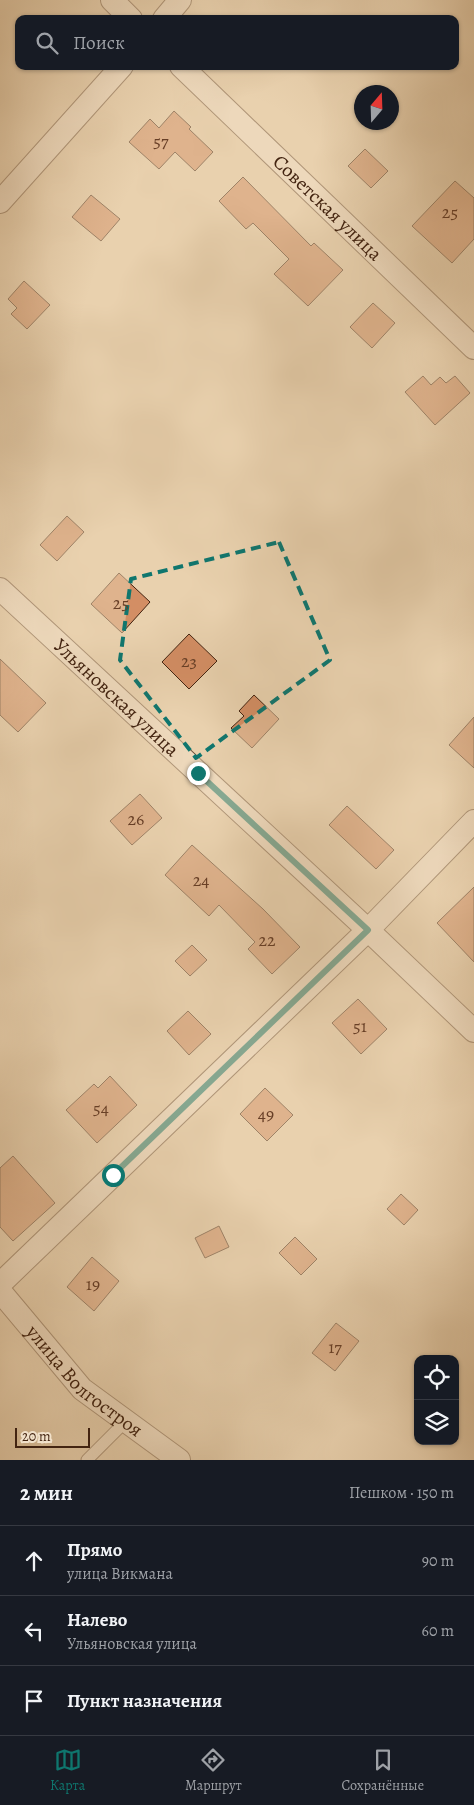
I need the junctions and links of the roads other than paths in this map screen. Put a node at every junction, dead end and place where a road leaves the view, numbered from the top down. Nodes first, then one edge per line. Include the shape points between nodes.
1 (112, 0) edge
2 (180, 0) edge
3 (128, 15) edge
4 (167, 15) edge
5 (118, 70) edge
6 (185, 70) edge
7 (0, 202) edge
8 (474, 348) edge
9 (0, 589) edge
10 (474, 821) edge
11 (368, 930) junction
12 (474, 1031) edge
13 (0, 1284) edge
14 (0, 1291) edge
15 (126, 1421) junction
16 (87, 1460) edge
17 (179, 1460) edge

1 - 3 street
2 - 4 street
5 - 7 street
6 - 8 street, Советская улица
9 - 11 street, Ульяновская улица
10 - 11 street
11 - 12 street, Ульяновская улица
11 - 13 street
14 - 15 street, улица Волгостроя via 82,1389
15 - 16 lane
15 - 17 street, улица Волгостроя

